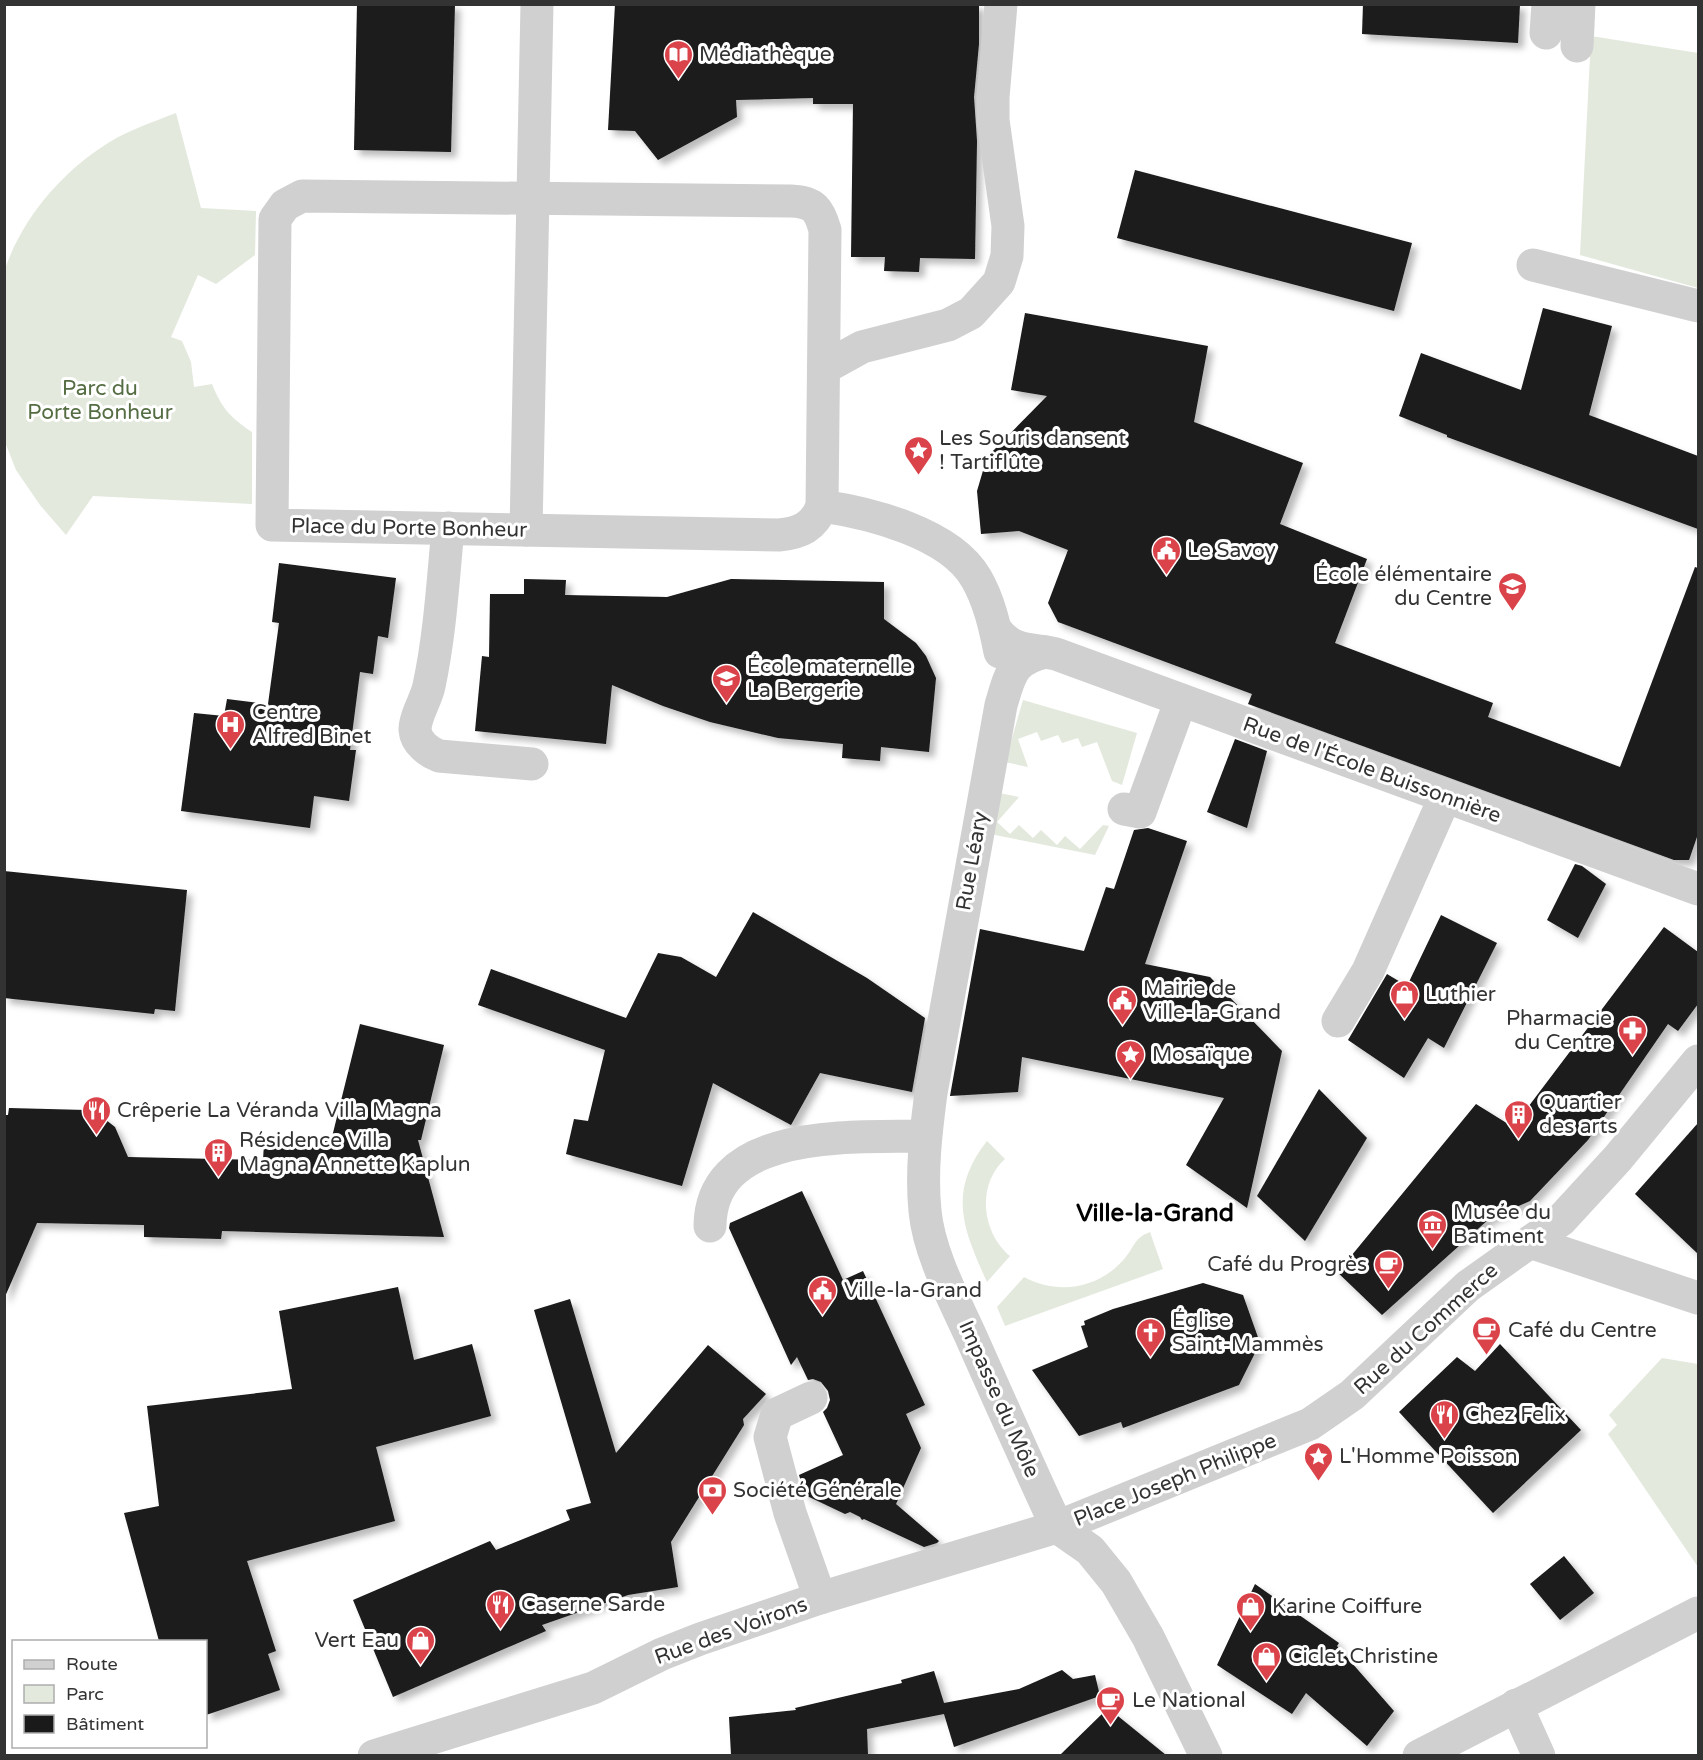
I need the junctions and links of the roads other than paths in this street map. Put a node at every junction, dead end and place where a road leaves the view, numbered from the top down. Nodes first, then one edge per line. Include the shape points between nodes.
1 (537, 4) edge
2 (1001, 4) edge
3 (1579, 4) edge
4 (1577, 46) dead end
5 (532, 199) junction
6 (1533, 265) dead end
7 (1698, 306) edge
8 (824, 368) junction
9 (822, 506) junction
10 (448, 528) junction
11 (526, 530) junction
12 (996, 630) junction
13 (1046, 652) junction
14 (1181, 700) junction
15 (1001, 705) junction
16 (532, 764) dead end
17 (1445, 797) junction
18 (1124, 809) dead end
19 (1698, 890) edge
20 (1338, 1022) dead end
21 (1698, 1061) edge
22 (931, 1093) joint
23 (925, 1136) junction
24 (710, 1226) dead end
25 (1530, 1242) junction
26 (1698, 1298) edge
27 (811, 1398) dead end
28 (1293, 1432) joint
29 (1057, 1527) junction
30 (820, 1598) junction
31 (1698, 1612) edge
32 (1516, 1706) junction
33 (374, 1755) edge
34 (1206, 1755) edge
35 (1419, 1755) edge
36 (1539, 1755) edge

1 - 5 street
2 - 8 street via 993,120 1008,226 1007,256 999,282 970,313 948,325 861,347
3 - 4 street
5 - 8 street, Place du Porte Bonheur via 803,202 814,206 825,230
5 - 10 street, Place du Porte Bonheur via 302,196 285,204 275,219 272,525
5 - 11 street
6 - 7 street
8 - 9 street, Place du Porte Bonheur
9 - 11 street, Place du Porte Bonheur via 812,524 779,535
9 - 12 street via 882,518 938,543 975,576
10 - 11 street, Place du Porte Bonheur
10 - 16 street via 435,647 429,686 415,730 417,737 426,749 439,756
12 - 13 street, Rue de l'École Buissonnière via 1012,646
12 - 15 street
13 - 14 street, Rue de l'École Buissonnière
13 - 15 street, Rue Léary via 1018,663
14 - 17 street, Rue de l'École Buissonnière
14 - 18 street via 1140,812
15 - 22 street, Rue Léary
17 - 19 street, Rue de l'École Buissonnière
17 - 20 street via 1368,971
21 - 25 street, Rue du Commerce via 1572,1210
22 - 23 street, Impasse du Môle
23 - 24 street via 830,1139 765,1152 728,1177 713,1200
23 - 29 street, Impasse du Môle via 925,1212 933,1247
25 - 26 street
25 - 28 street, Rue du Commerce via 1468,1286 1352,1395
27 - 30 street via 777,1414 770,1437 790,1514
28 - 29 street, Place Joseph Philippe
29 - 30 street, Rue des Voirons
29 - 34 street via 1090,1550 1116,1582 1148,1637
30 - 33 street, Rue des Voirons via 662,1654 593,1688
31 - 32 street
32 - 35 street
32 - 36 street

